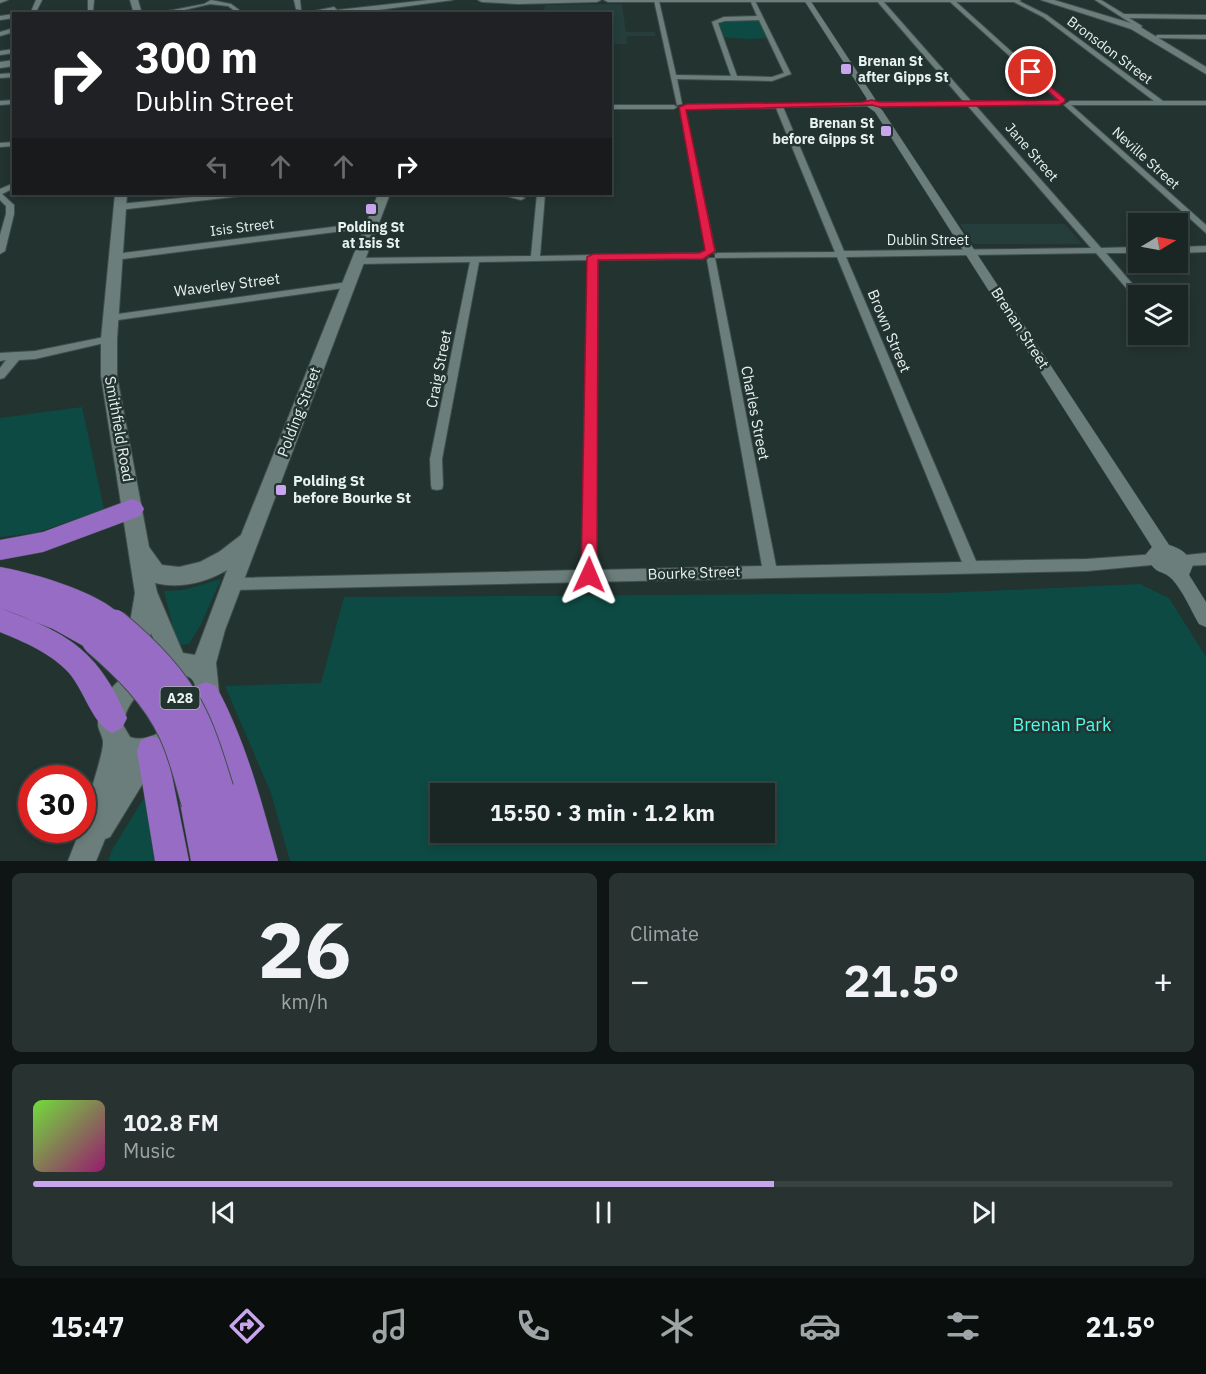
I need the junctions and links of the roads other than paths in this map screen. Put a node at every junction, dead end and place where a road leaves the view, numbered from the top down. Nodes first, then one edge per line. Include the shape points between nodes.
1 (5, 0) edge
2 (91, 0) edge
3 (297, 0) edge
4 (414, 0) edge
5 (450, 0) edge
6 (482, 0) edge
7 (597, 0) edge
8 (608, 0) edge
9 (728, 0) edge
10 (880, 0) edge
11 (951, 0) edge
12 (1012, 0) edge
13 (1017, 0) edge
14 (1045, 0) edge
15 (1054, 0) edge
16 (1098, 0) edge
17 (0, 1) edge
18 (561, 1) edge
19 (571, 1) edge
20 (618, 1) edge
21 (656, 1) edge
22 (752, 1) edge
23 (807, 1) edge
24 (213, 2) edge
25 (1081, 4) edge
26 (91, 10) dead end
27 (171, 11) dead end
28 (301, 11) edge
29 (239, 12) dead end
30 (340, 12) edge
31 (1124, 16) junction
32 (1206, 17) edge
33 (761, 18) junction
34 (1140, 27) dead end
35 (1157, 37) junction
36 (1206, 37) edge
37 (1206, 70) edge
38 (674, 77) junction
39 (734, 77) junction
40 (1065, 103) junction
41 (1161, 103) junction
42 (1206, 103) edge
43 (970, 104) junction
44 (874, 105) junction
45 (779, 106) junction
46 (612, 107) edge
47 (680, 107) junction
48 (219, 195) edge
49 (384, 195) edge
50 (507, 195) edge
51 (541, 195) edge
52 (0, 196) edge
53 (520, 198) dead end
54 (120, 200) edge
55 (372, 225) junction
56 (1206, 230) edge
57 (1206, 249) edge
58 (1128, 250) edge
59 (1188, 250) edge
60 (0, 251) edge
61 (1099, 251) junction
62 (972, 253) junction
63 (840, 254) junction
64 (711, 256) junction
65 (115, 257) junction
66 (593, 257) junction
67 (535, 258) junction
68 (476, 259) junction
69 (358, 261) junction
70 (348, 285) junction
71 (1128, 285) edge
72 (111, 318) junction
73 (109, 339) junction
74 (16, 356) junction
75 (0, 357) edge
76 (0, 375) edge
77 (437, 485) dead end
78 (132, 509) junction
79 (252, 534) junction
80 (0, 550) edge
81 (139, 550) junction
82 (1160, 555) junction
83 (1206, 559) edge
84 (1179, 566) junction
85 (972, 567) junction
86 (770, 571) junction
87 (589, 575) junction
88 (0, 578) edge
89 (232, 584) junction
90 (146, 592) junction
91 (0, 596) edge
92 (1206, 618) edge
93 (0, 620) edge
94 (214, 630) junction
95 (105, 632) junction
96 (177, 662) junction
97 (132, 683) junction
98 (205, 686) junction
99 (114, 730) junction
100 (150, 751) junction
101 (208, 796) junction
102 (86, 852) edge
103 (172, 861) edge
104 (208, 861) edge
105 (234, 861) edge
106 (261, 861) edge

1 - 17 street
2 - 26 street
3 - 28 street
4 - 28 main road
5 - 30 main road
6 - 18 main road
7 - 19 main road
8 - 20 main road
9 - 21 main road
9 - 22 main road
10 - 11 main road
10 - 23 main road
10 - 43 street, Jane Street
11 - 12 main road
11 - 40 street, Neville Street
12 - 13 main road
12 - 41 street, Bronsdon Street via 1045,16
14 - 37 main road via 1139,30
15 - 25 main road
16 - 31 street
18 - 19 main road
19 - 20 main road
20 - 21 main road
21 - 38 street, Charles Street
22 - 23 main road
22 - 33 street
23 - 44 street, Brenan Street
24 - 27 street
24 - 29 street
25 - 35 main road
31 - 32 street
31 - 34 street
33 - 39 street via 715,22
33 - 39 street via 788,74 772,79
35 - 36 street
35 - 37 main road
38 - 39 street
38 - 47 street, Charles Street
40 - 41 street
40 - 43 street
40 - 56 street, Neville Street
41 - 42 street
43 - 44 street
43 - 61 street, Jane Street
44 - 45 street
44 - 62 street, Brenan Street
45 - 47 street
45 - 63 street, Brown Street
46 - 47 street
47 - 64 street, Charles Street
48 - 54 street
49 - 55 main road, Polding Street
50 - 53 street
51 - 67 street
52 - 60 street via 10,205 10,214
54 - 65 main road, Smithfield Road
55 - 65 street, Isis Street
55 - 69 main road, Polding Street
57 - 59 street
58 - 61 street, Dublin Street
61 - 62 street, Dublin Street
61 - 71 street, Jane Street
62 - 63 street, Dublin Street
62 - 82 street, Brenan Street
63 - 64 street, Dublin Street
63 - 85 street, Brown Street
64 - 66 street, Dublin Street
64 - 86 street, Charles Street
65 - 72 main road, Smithfield Road
66 - 67 street, Dublin Street
66 - 87 street
67 - 68 street, Dublin Street
68 - 69 street, Dublin Street
68 - 77 street, Craig Street via 436,459
69 - 70 main road, Polding Street
70 - 72 street, Waverley Street
70 - 79 main road, Polding Street
72 - 73 main road, Smithfield Road
73 - 74 street via 35,356
73 - 78 main road, Smithfield Road via 108,376
74 - 75 street
74 - 76 street
78 - 80 highway via 43,542
78 - 81 main road, Smithfield Road
79 - 81 main road via 233,555 216,566 175,577 155,573
79 - 89 main road, Polding Street
81 - 90 main road, Smithfield Road
82 - 84 street via 1165,568
82 - 85 street, Bourke Street
83 - 84 street
84 - 92 street
85 - 86 street, Bourke Street
86 - 87 street, Bourke Street
87 - 89 street, Bourke Street
88 - 95 highway, A28 via 56,594 100,613
89 - 94 main road, Polding Street
90 - 96 main road, Smithfield Road
90 - 97 main road, Smithfield Road
91 - 95 highway, A28 via 82,630
93 - 99 highway via 34,634 74,658 95,685
94 - 96 main road, Polding Street
94 - 98 main road, Polding Street via 204,663
95 - 101 highway, A28, bridge via 119,660 149,692
96 - 97 main road via 153,669
96 - 98 main road via 194,666
97 - 99 main road via 119,700
98 - 100 main road via 202,710 188,730
98 - 106 highway via 238,768
99 - 100 main road via 129,751
99 - 102 main road
100 - 102 main road
100 - 103 highway
101 - 104 highway, A28
101 - 105 highway, A28

